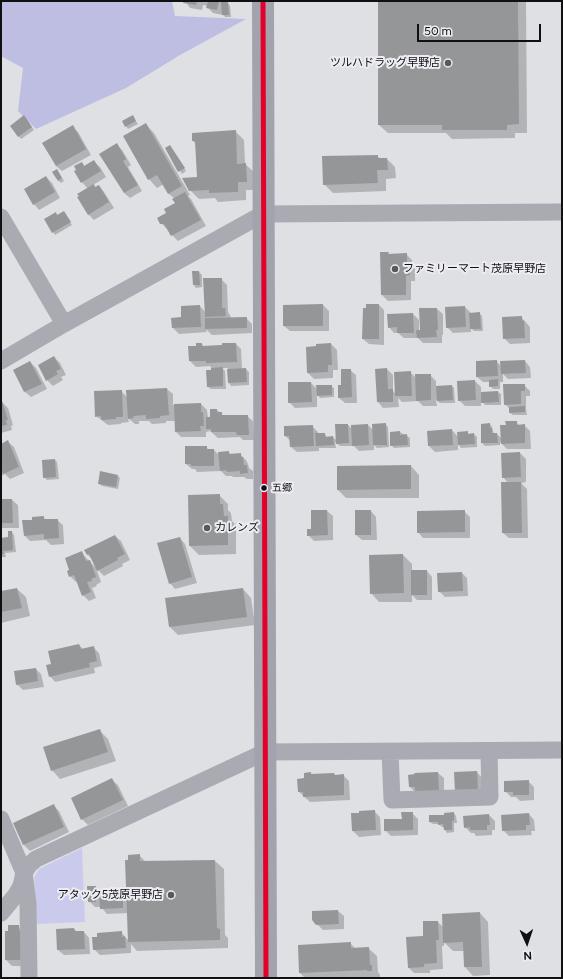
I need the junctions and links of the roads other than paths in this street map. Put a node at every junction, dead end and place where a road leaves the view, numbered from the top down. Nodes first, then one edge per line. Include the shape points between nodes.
1 (263, 1) edge
2 (562, 212) edge
3 (263, 214) junction
4 (1, 216) edge
5 (64, 324) junction
6 (1, 361) edge
7 (562, 750) edge
8 (489, 751) junction
9 (265, 752) junction
10 (390, 752) junction
11 (1, 819) edge
12 (24, 872) junction
13 (1, 913) edge
14 (29, 978) edge
15 (266, 978) edge

1 - 3 main road
2 - 3 street
3 - 5 street
3 - 9 main road
4 - 5 street
5 - 6 street
7 - 8 street
8 - 10 street
8 - 10 street via 490,797 392,800
9 - 10 street
9 - 12 street via 36,860
9 - 15 main road
11 - 12 street
12 - 13 street via 21,886
12 - 14 street via 28,903

